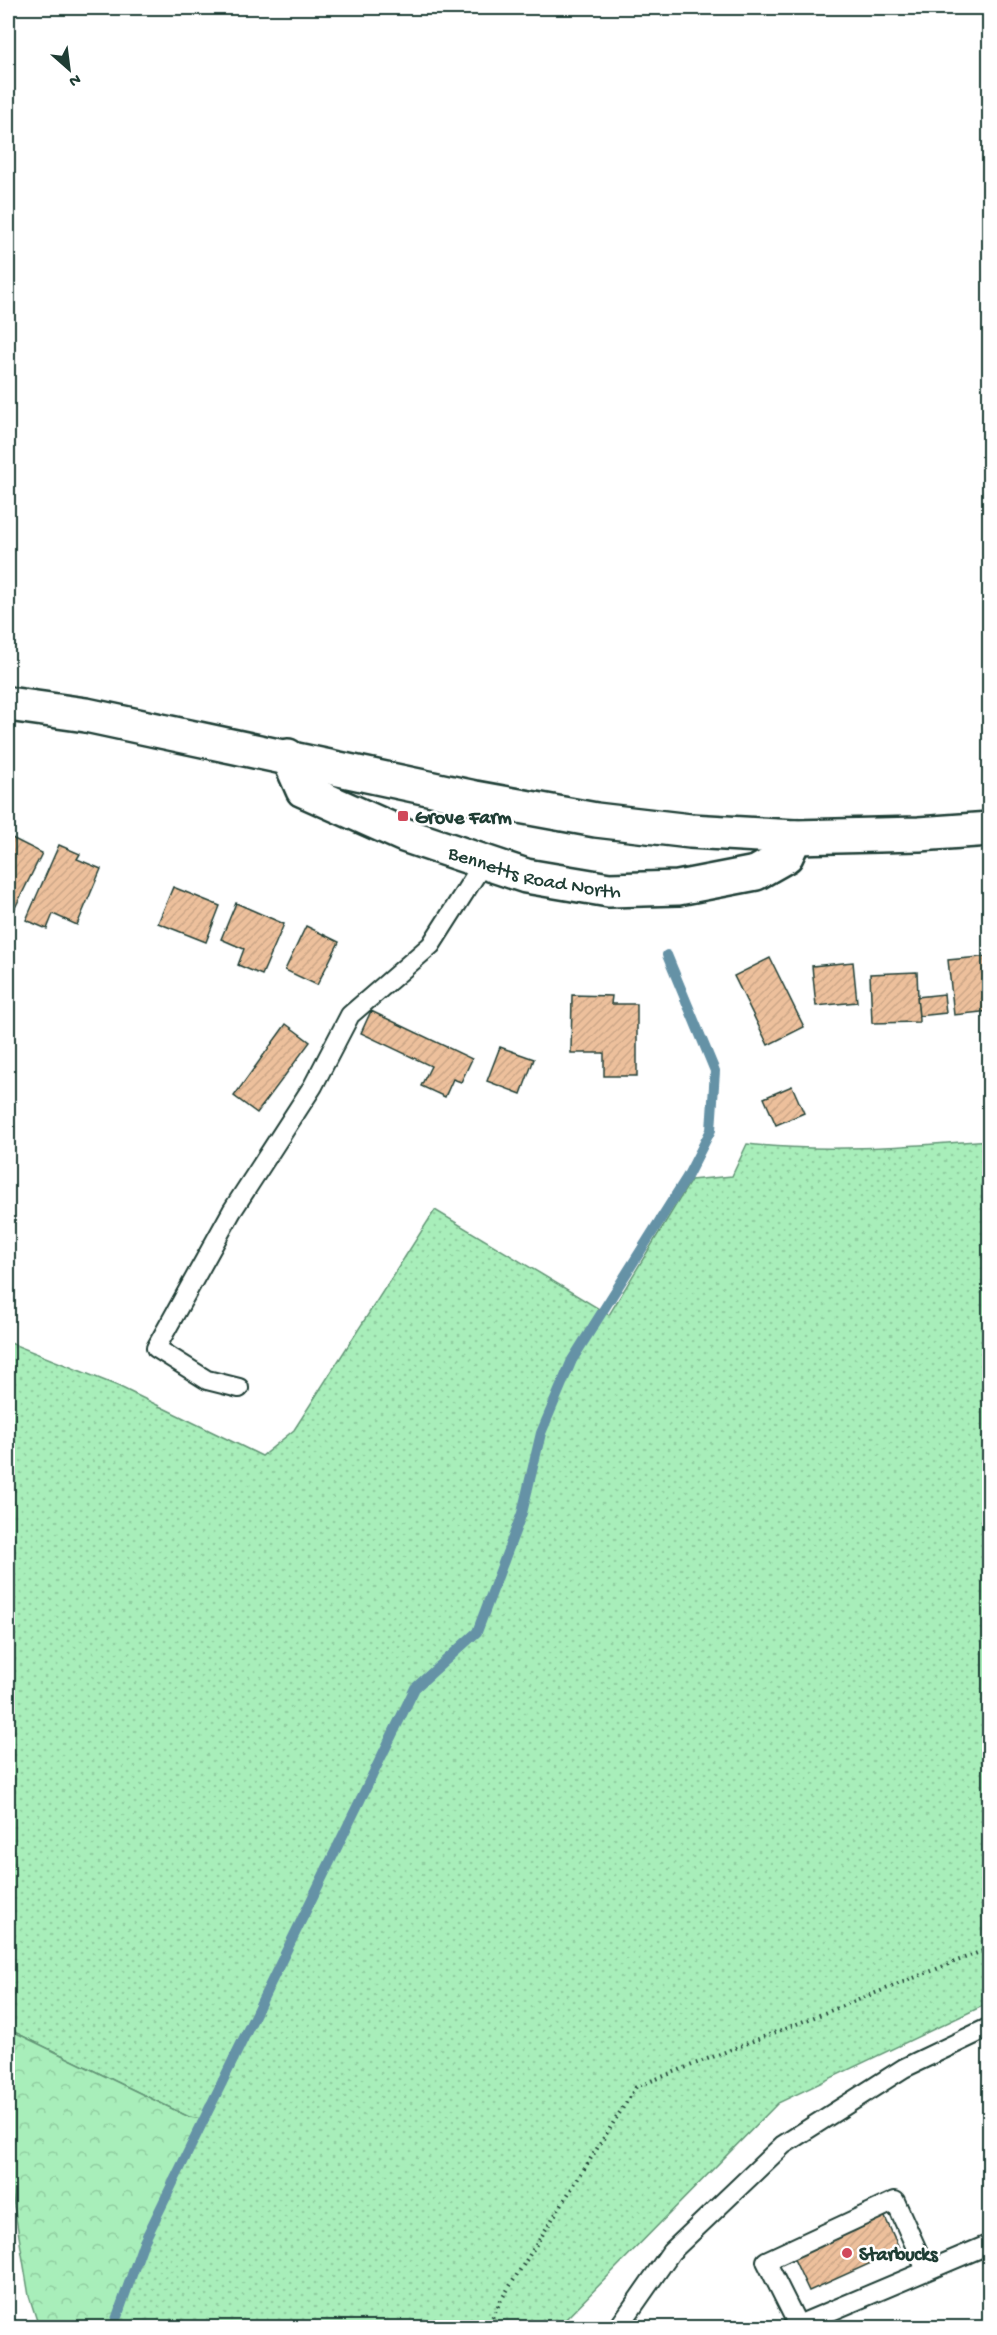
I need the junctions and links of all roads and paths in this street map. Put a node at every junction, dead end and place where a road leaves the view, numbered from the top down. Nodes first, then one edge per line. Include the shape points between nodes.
1 (8, 705) edge
2 (288, 756) junction
3 (990, 829) edge
4 (795, 837) junction
5 (484, 862) junction
6 (239, 1388) dead end
7 (990, 1948) edge
8 (990, 2027) edge
9 (990, 2244) edge
10 (926, 2270) junction
11 (795, 2326) edge
12 (487, 2328) edge
13 (618, 2328) edge

1 - 2 street via 86,714
2 - 4 street via 475,798 596,820
2 - 5 street, Bennetts Road North via 303,790 404,835
3 - 4 street
4 - 5 street, Bennetts Road North via 786,856 756,873 678,888 609,890 526,876
5 - 6 lane via 431,945 350,1015 312,1086 232,1211 156,1348 207,1380
7 - 12 path via 636,2087
8 - 13 lane via 904,2068 783,2145 671,2252
9 - 10 lane
10 - 11 lane
10 - 11 lane via 895,2201 766,2261

